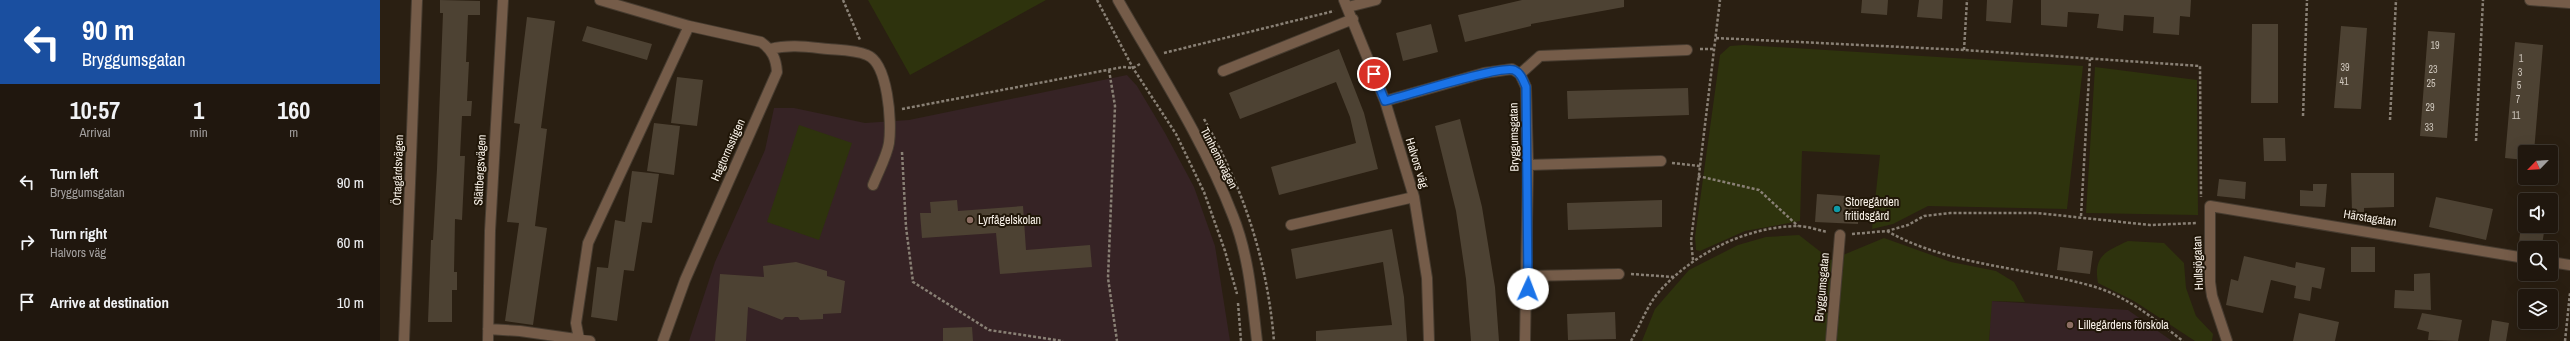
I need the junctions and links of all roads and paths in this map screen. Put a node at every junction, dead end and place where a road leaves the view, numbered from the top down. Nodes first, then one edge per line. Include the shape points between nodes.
1 (417, 0) edge
2 (503, 0) edge
3 (600, 0) edge
4 (843, 0) edge
5 (1097, 0) edge
6 (1118, 0) edge
7 (1376, 0) edge
8 (1720, 0) edge
9 (1967, 0) edge
10 (2307, 0) edge
11 (2396, 0) edge
12 (2484, 0) edge
13 (2530, 0) edge
14 (2570, 3) edge
15 (1346, 4) edge
16 (1352, 19) junction
17 (689, 26) junction
18 (1716, 38) junction
19 (770, 49) junction
20 (1687, 50) dead end
21 (1964, 50) junction
22 (867, 55) junction
23 (1151, 59) junction
24 (2090, 59) junction
25 (1133, 68) junction
26 (1109, 70) junction
27 (1223, 71) dead end
28 (1520, 74) junction
29 (1385, 101) junction
30 (2303, 116) dead end
31 (900, 117) dead end
32 (2390, 120) dead end
33 (2476, 142) dead end
34 (902, 148) dead end
35 (1661, 161) joint
36 (1528, 165) junction
37 (1700, 166) junction
38 (1698, 176) junction
39 (872, 185) dead end
40 (1414, 197) junction
41 (2206, 203) junction
42 (2081, 216) junction
43 (2202, 223) dead end
44 (1292, 226) dead end
45 (1798, 226) junction
46 (1887, 231) junction
47 (1840, 235) junction
48 (2518, 257) edge
49 (1693, 260) junction
50 (2558, 263) edge
51 (2570, 265) edge
52 (1619, 274) joint
53 (1528, 276) junction
54 (1674, 277) junction
55 (2570, 293) edge
56 (488, 329) junction
57 (579, 339) junction
58 (404, 341) edge
59 (488, 341) edge
60 (590, 341) edge
61 (663, 341) edge
62 (1063, 341) edge
63 (1117, 341) edge
64 (1241, 341) edge
65 (1257, 341) edge
66 (1429, 341) edge
67 (1525, 341) edge
68 (1631, 341) edge
69 (1830, 341) edge
70 (2183, 341) edge
71 (2227, 341) edge
72 (2565, 341) edge

1 - 58 street, Örtagårdsvägen
2 - 56 street, Slättbergsvägen via 490,231
3 - 17 street
4 - 22 path
5 - 25 path
6 - 23 street, Tunhemsvägen
7 - 15 street
8 - 18 path
9 - 21 path
10 - 30 path
11 - 32 path
12 - 33 path
13 - 14 street
15 - 16 street, Halvors väg
15 - 23 path via 1199,45 1168,51
16 - 27 street
16 - 29 street, Halvors väg
17 - 19 street via 761,42
17 - 57 street via 588,243 576,324
18 - 21 path
18 - 37 path
19 - 22 street via 786,45
19 - 61 street, Hagtornsstigen via 777,72 685,280
20 - 28 street via 1540,56
21 - 24 path
22 - 39 street via 876,61 882,72 886,91 889,143
23 - 25 path
23 - 65 street, Tunhemsvägen via 1204,153 1234,217 1249,273
24 - 41 path via 2200,66
24 - 42 path
25 - 26 path
25 - 64 path via 1176,134 1204,192 1237,294
26 - 31 path via 900,109
26 - 63 path via 1114,106 1108,278
28 - 29 street via 1512,69 1484,73
28 - 36 street, Bryggumsgatan via 1526,87
29 - 40 street, Halvors väg
34 - 62 path via 906,228 913,282 989,330
35 - 36 street
35 - 37 path
36 - 53 street, Bryggumsgatan
37 - 38 path
38 - 45 path via 1759,190
38 - 49 path via 1691,247
40 - 44 street
40 - 66 street, Halvors väg via 1427,278
41 - 48 street, Härstagatan
41 - 71 street, Hullsjögatan via 2212,296
42 - 43 path via 2150,225
42 - 46 path via 1950,213 1924,216 1908,225
45 - 47 path
45 - 49 path via 1764,230 1737,238
46 - 47 path
46 - 70 path via 1956,257 2094,286 2134,304
47 - 69 street, Bryggumsgatan
49 - 54 path
50 - 51 street
52 - 53 street
52 - 54 path
53 - 67 street, Bryggumsgatan
54 - 68 path via 1657,294
55 - 72 path
56 - 57 street
56 - 59 street, Slättbergsvägen
57 - 60 street

